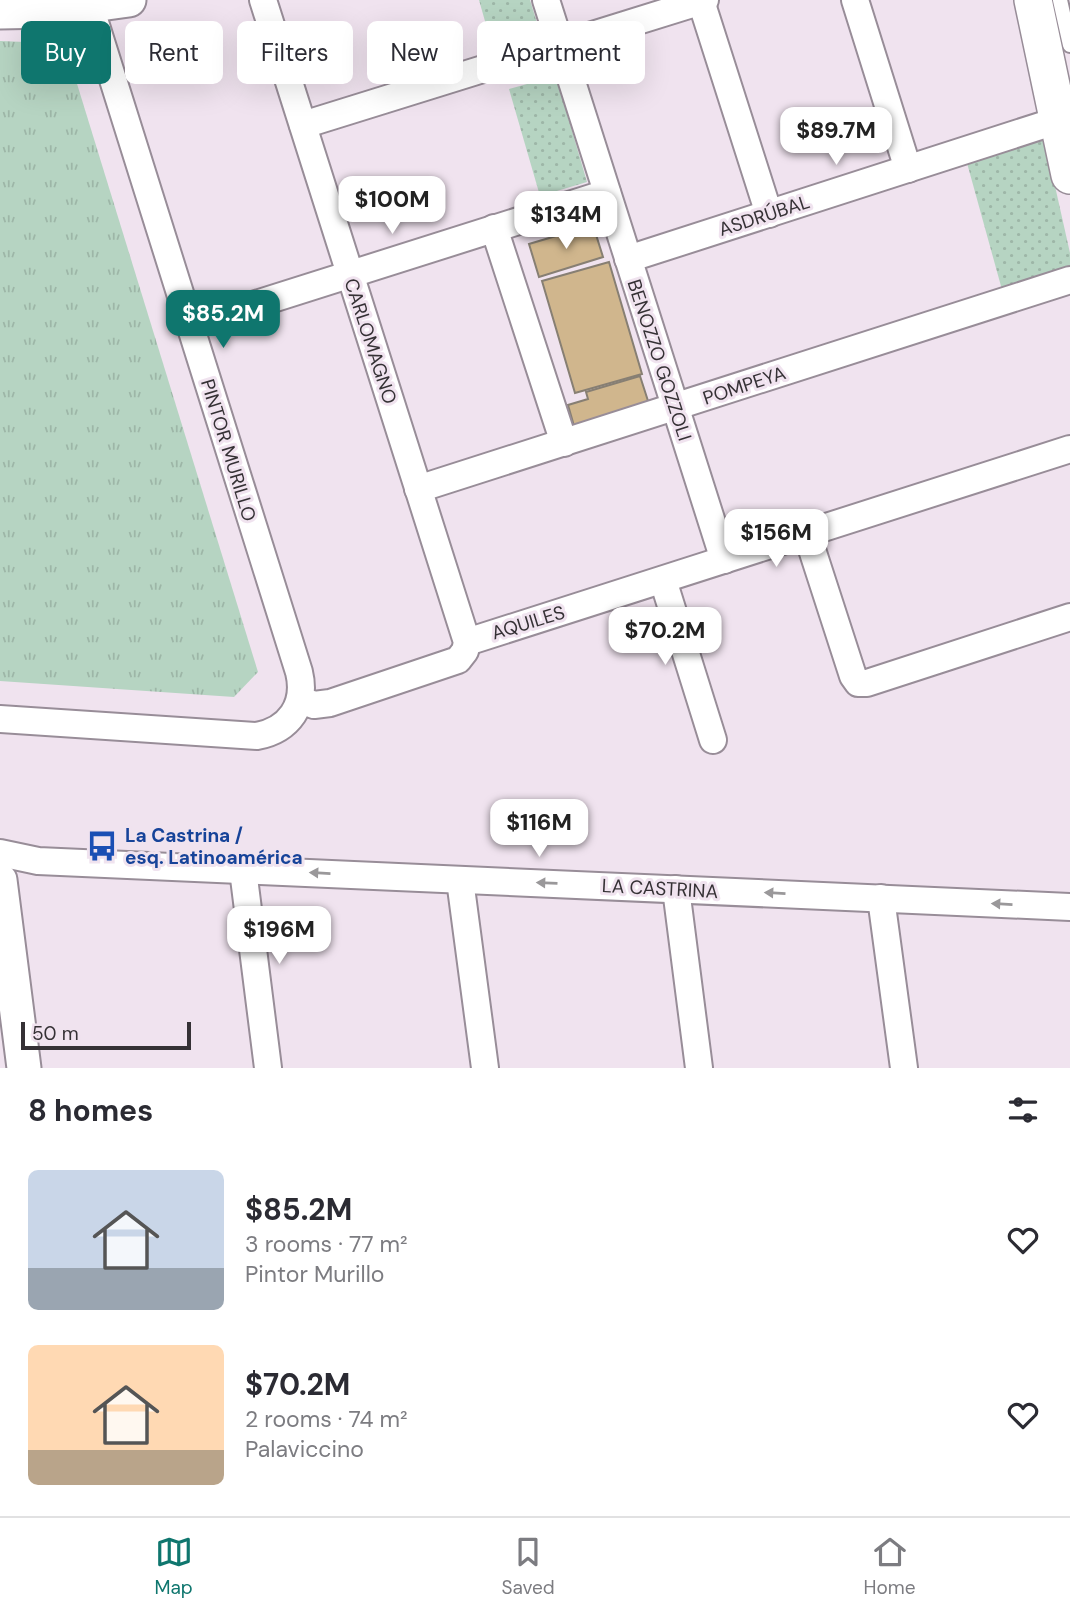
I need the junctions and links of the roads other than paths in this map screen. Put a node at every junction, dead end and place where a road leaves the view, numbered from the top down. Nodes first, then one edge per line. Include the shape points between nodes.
1 (129, 0) edge
2 (263, 0) edge
3 (546, 0) edge
4 (855, 0) edge
5 (1033, 0) edge
6 (1050, 0) edge
7 (1060, 0) edge
8 (703, 1) edge
9 (89, 3) edge
10 (0, 12) edge
11 (553, 21) edge
12 (638, 21) edge
13 (1066, 49) edge
14 (477, 71) edge
15 (572, 84) edge
16 (1059, 120) junction
17 (303, 125) junction
18 (908, 169) junction
19 (1070, 175) edge
20 (607, 193) junction
21 (769, 214) junction
22 (494, 228) junction
23 (628, 259) junction
24 (350, 274) junction
25 (1070, 280) edge
26 (190, 325) junction
27 (675, 407) junction
28 (564, 443) junction
29 (1070, 449) edge
30 (418, 489) junction
31 (807, 534) junction
32 (724, 560) junction
33 (663, 580) junction
34 (1070, 617) edge
35 (467, 642) junction
36 (301, 700) junction
37 (0, 719) edge
38 (713, 740) dead end
39 (0, 853) edge
40 (243, 870) junction
41 (0, 880) edge
42 (460, 880) junction
43 (676, 889) junction
44 (881, 898) junction
45 (1070, 907) edge
46 (24, 1068) edge
47 (268, 1068) edge
48 (485, 1068) edge
49 (699, 1068) edge
50 (904, 1068) edge

1 - 9 street
2 - 17 street, CARLOMAGNO
3 - 11 street, BENOZZO GOZZOLI
4 - 18 street
5 - 16 main road
6 - 13 lane
7 - 13 lane
8 - 12 street
8 - 21 street
9 - 10 street via 49,11
9 - 26 street, PINTOR MURILLO
14 - 17 street
15 - 20 street, BENOZZO GOZZOLI
16 - 18 street, ASDRÚBAL
16 - 19 main road
17 - 24 street, CARLOMAGNO
18 - 21 street, ASDRÚBAL
20 - 22 street
20 - 23 street, BENOZZO GOZZOLI
21 - 23 street, ASDRÚBAL
22 - 24 street
22 - 28 street
23 - 27 street, BENOZZO GOZZOLI
24 - 26 street
24 - 30 street, CARLOMAGNO
25 - 27 street, POMPEYA
26 - 36 street, PINTOR MURILLO via 299,672
27 - 28 street, POMPEYA
27 - 32 street, BENOZZO GOZZOLI
28 - 30 street, POMPEYA
29 - 31 street, AQUILES
30 - 35 street, CARLOMAGNO
31 - 32 street, AQUILES
31 - 34 street via 858,683
32 - 33 street, AQUILES
33 - 35 street, AQUILES
33 - 38 street
35 - 36 street, AQUILES via 458,660 330,703 314,705
36 - 37 street via 288,721 257,736
39 - 40 street, LA CASTRINA via 37,861
42 -> 40 street, LA CASTRINA
40 - 47 street
41 - 46 street
43 -> 42 street, LA CASTRINA
42 - 48 street
44 -> 43 street, LA CASTRINA
43 - 49 street
45 -> 44 street, LA CASTRINA
44 - 50 street

